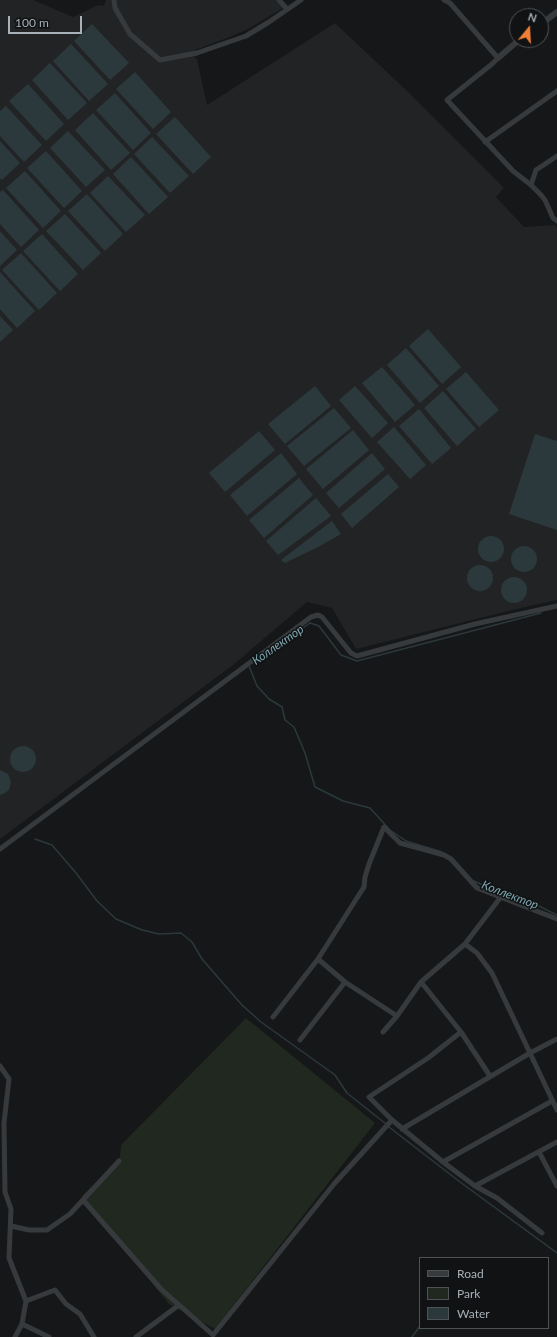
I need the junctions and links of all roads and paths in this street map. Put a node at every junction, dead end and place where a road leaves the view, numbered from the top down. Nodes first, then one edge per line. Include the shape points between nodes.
1 (114, 0) edge
2 (279, 0) edge
3 (301, 0) edge
4 (444, 0) edge
5 (287, 9) junction
6 (510, 48) edge
7 (498, 58) junction
8 (557, 91) edge
9 (485, 142) junction
10 (557, 156) edge
11 (531, 185) junction
12 (557, 221) edge
13 (557, 606) edge
14 (0, 849) edge
15 (500, 898) junction
16 (557, 919) edge
17 (465, 944) junction
18 (318, 959) junction
19 (345, 982) junction
20 (421, 982) junction
21 (397, 1016) junction
22 (273, 1017) dead end
23 (383, 1032) dead end
24 (461, 1032) junction
25 (557, 1039) edge
26 (300, 1040) dead end
27 (530, 1053) junction
28 (0, 1066) edge
29 (490, 1076) junction
30 (552, 1101) junction
31 (557, 1110) edge
32 (389, 1124) junction
33 (402, 1128) junction
34 (557, 1142) edge
35 (539, 1152) junction
36 (119, 1161) dead end
37 (443, 1162) junction
38 (475, 1186) junction
39 (557, 1186) edge
40 (83, 1200) junction
41 (11, 1226) junction
42 (542, 1233) dead end
43 (26, 1300) junction
44 (179, 1305) junction
45 (22, 1324) junction
46 (15, 1337) edge
47 (49, 1337) edge
48 (94, 1337) edge
49 (136, 1337) edge

1 - 5 street via 115,8 130,34 160,60 197,53 246,36
2 - 5 street
3 - 5 street
4 - 7 street via 450,3
6 - 7 street
7 - 9 street via 447,100
8 - 9 street
9 - 11 street via 513,171
10 - 11 street via 536,170
11 - 12 street via 545,200
13 - 14 street via 475,624 357,656 351,653 322,617 311,617
15 - 16 street
15 - 17 street
15 - 18 street via 476,888 451,859 400,844 384,828 369,864 364,887
17 - 20 street
17 - 27 street via 477,953 492,974
18 - 19 street
18 - 22 street
19 - 21 street
19 - 26 street
20 - 21 street
20 - 24 street
21 - 23 street
24 - 29 street
24 - 32 street via 428,1058 369,1097
25 - 27 street
27 - 29 street
27 - 30 street
28 - 41 street via 9,1079 4,1123 5,1192 11,1209
29 - 33 street
30 - 31 street
30 - 37 street
32 - 33 street
32 - 44 street via 334,1184 213,1335
33 - 37 street
34 - 35 street
35 - 38 street
35 - 39 street
36 - 40 street
37 - 38 street
38 - 42 street via 497,1198
40 - 41 street via 70,1214 48,1230 29,1230
40 - 44 street via 161,1289
41 - 43 street via 9,1258
43 - 45 street
43 - 48 street via 55,1290 66,1304 80,1314
44 - 49 street
45 - 46 street
45 - 47 street

